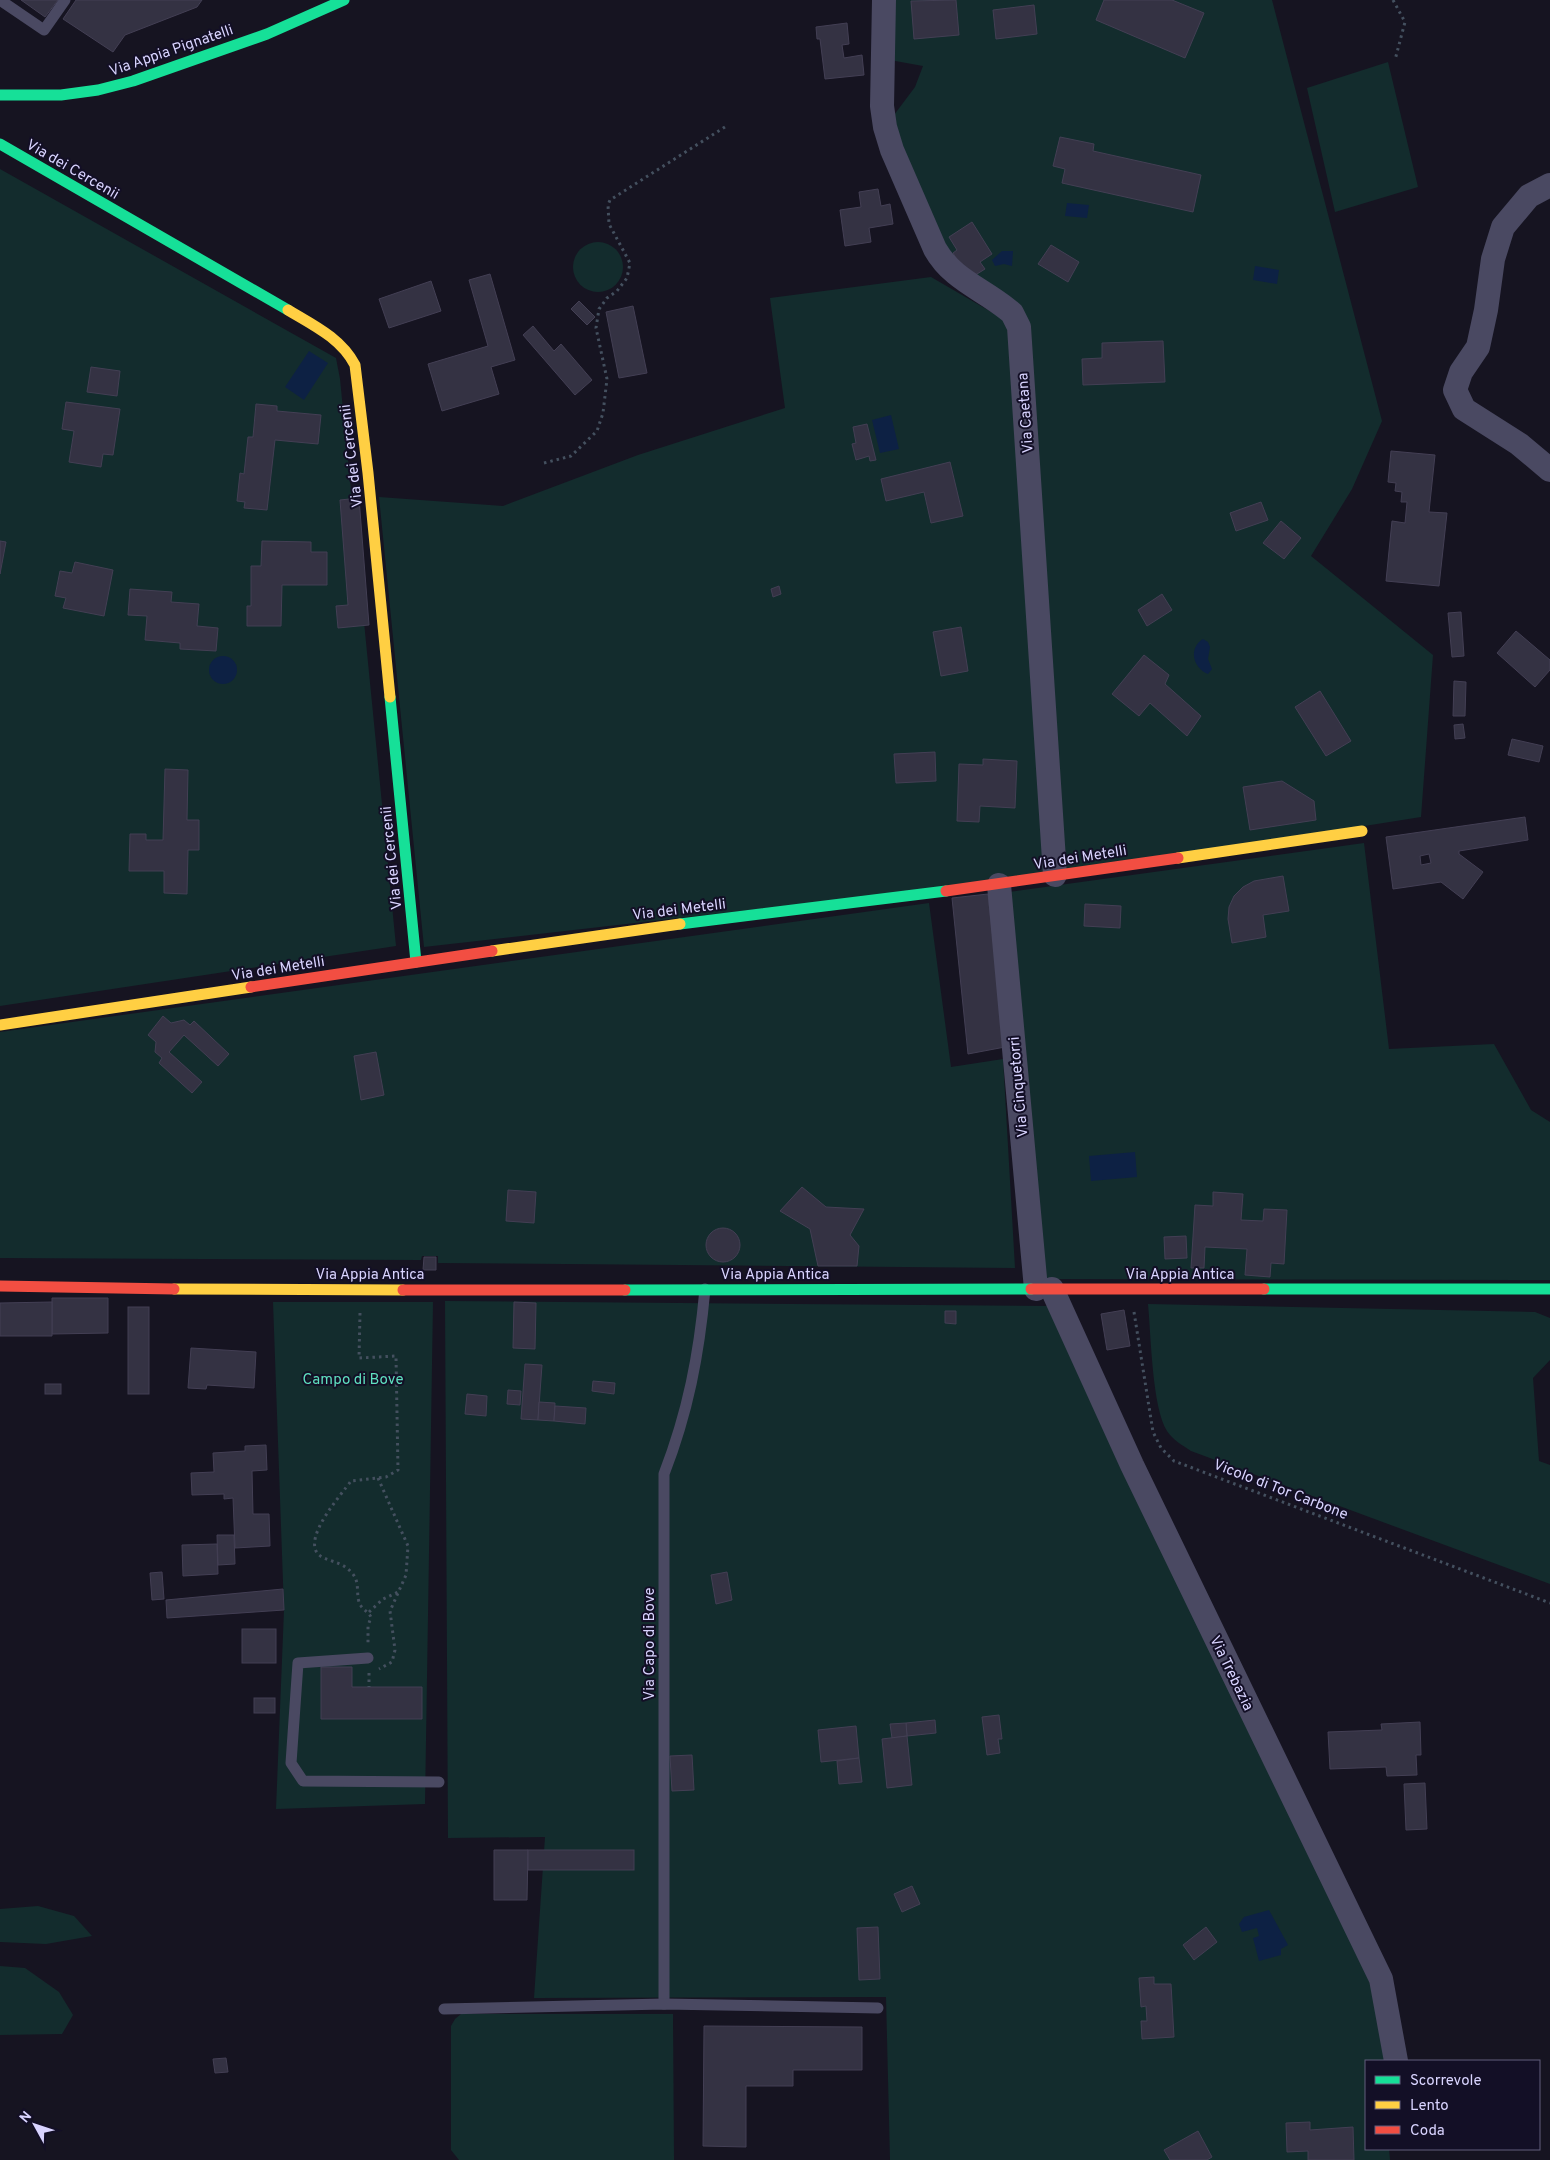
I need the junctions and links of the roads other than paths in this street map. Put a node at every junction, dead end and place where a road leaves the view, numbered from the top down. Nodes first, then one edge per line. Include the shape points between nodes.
1 (0, 0) edge
2 (65, 0) edge
3 (344, 0) edge
4 (884, 0) edge
5 (0, 96) edge
6 (0, 144) edge
7 (1550, 185) edge
8 (1550, 470) edge
9 (1362, 830) dead end
10 (1055, 875) junction
11 (999, 885) junction
12 (416, 962) junction
13 (0, 1025) edge
14 (0, 1286) edge
15 (705, 1289) junction
16 (1044, 1289) junction
17 (1550, 1289) edge
18 (368, 1658) road end
19 (439, 1782) dead end
20 (664, 2004) junction
21 (878, 2008) dead end
22 (444, 2009) dead end
23 (1396, 2060) edge

1 - 2 lane via 44,30
3 - 5 street, Via Appia Pignatelli via 267,34 124,84 62,95
4 - 10 street, Via Caetana via 882,116 892,150 943,262 961,279 1007,308 1019,327
6 - 12 street, Via dei Cercenii via 310,323 350,354 355,364 368,473
7 - 8 street via 1529,196 1503,228 1493,259 1478,347 1461,372 1455,390 1464,409 1519,444
9 - 10 street, Via dei Metelli
10 - 11 street, Via dei Metelli
11 - 12 street, Via dei Metelli via 646,928
11 - 16 street, Via Cinquetorri
12 - 13 street, Via dei Metelli
14 - 15 street, Via Appia Antica
15 - 16 street, Via Appia Antica
15 - 20 lane, Via Capo di Bove via 695,1372 680,1432 664,1474
16 - 17 street, Via Appia Antica
16 - 23 street, Via Trebazia via 1381,1979
18 - 19 lane via 298,1663 291,1763 303,1781
20 - 21 lane
20 - 22 lane

